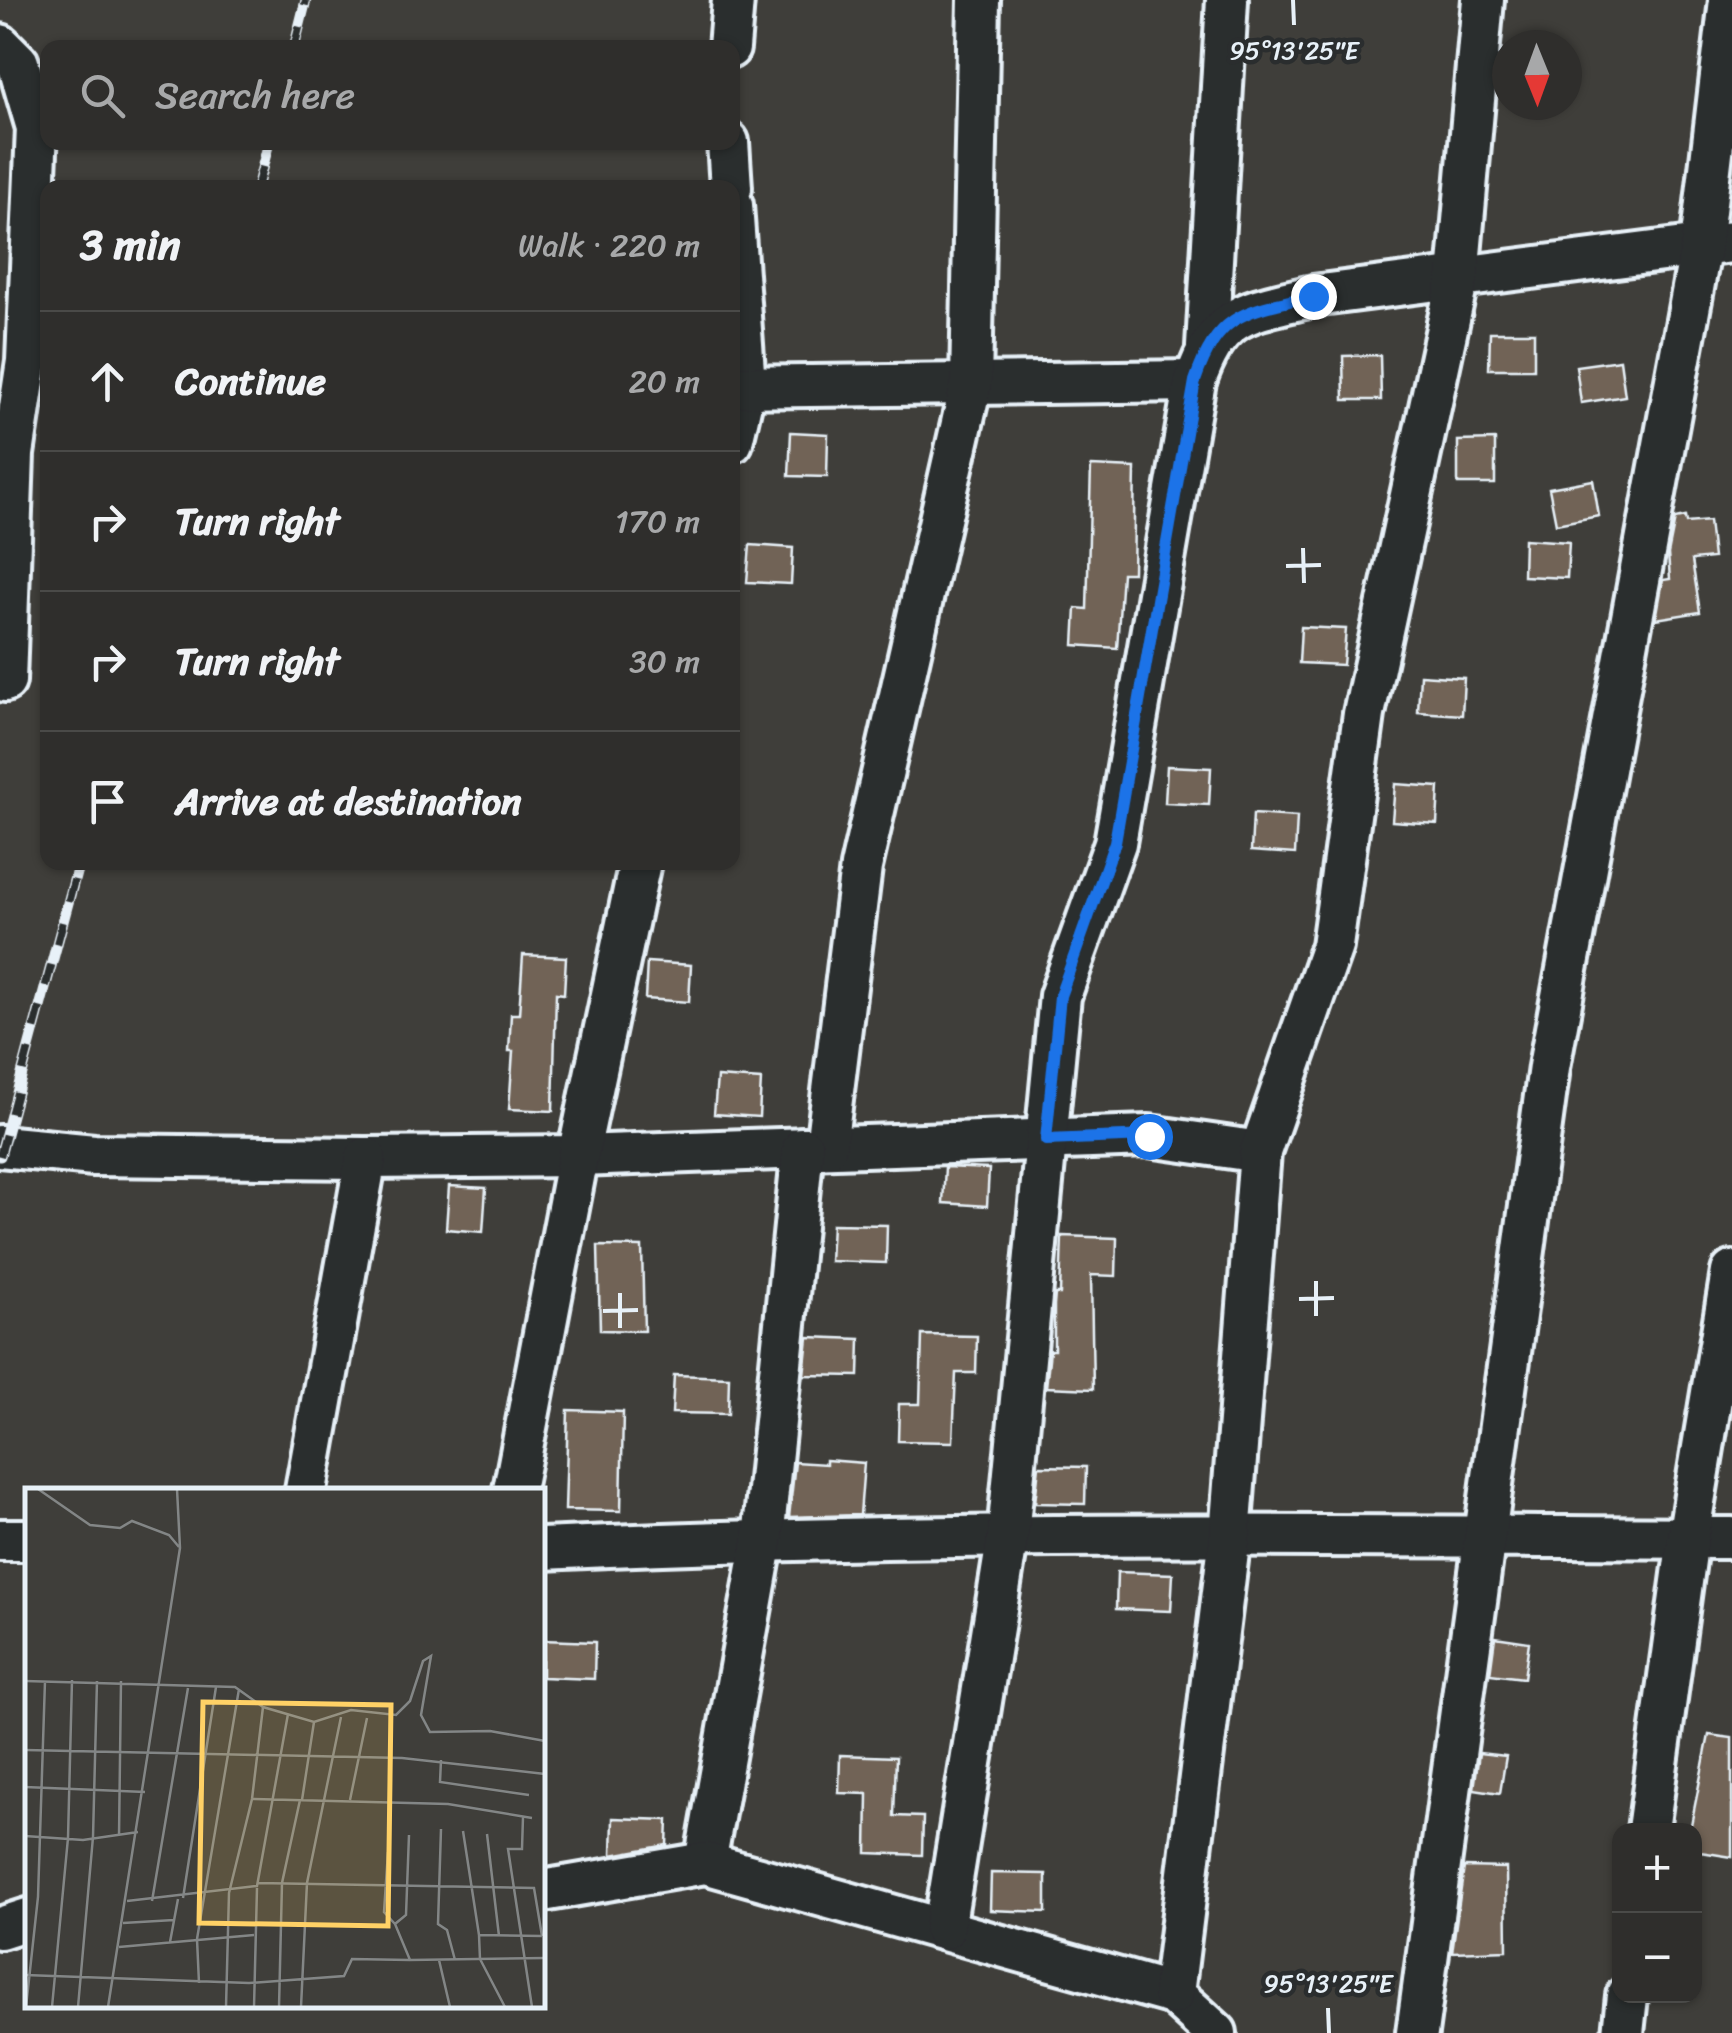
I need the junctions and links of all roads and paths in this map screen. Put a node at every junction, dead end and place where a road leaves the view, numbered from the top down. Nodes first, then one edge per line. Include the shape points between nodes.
1 (733, 0) edge
2 (979, 0) edge
3 (1228, 0) edge
4 (1483, 0) edge
5 (1730, 0) edge
6 (730, 40) edge
7 (0, 45) edge
8 (729, 150) edge
9 (730, 180) edge
10 (1716, 243) edge
11 (1458, 277) junction
12 (25, 361) edge
13 (1201, 364) junction
14 (971, 384) junction
15 (740, 387) edge
16 (4, 681) dead end
17 (638, 870) edge
18 (1046, 1140) junction
19 (0, 1146) edge
20 (814, 1148) junction
21 (1260, 1152) junction
22 (578, 1156) junction
23 (366, 1158) junction
24 (1732, 1272) edge
25 (306, 1488) edge
26 (514, 1488) edge
27 (1008, 1535) junction
28 (1230, 1536) junction
29 (1482, 1536) junction
30 (764, 1538) junction
31 (1688, 1538) junction
32 (1732, 1538) edge
33 (545, 1549) edge
34 (1649, 1823) edge
35 (706, 1863) junction
36 (545, 1891) edge
37 (25, 1920) edge
38 (0, 1928) edge
39 (944, 1930) junction
40 (1173, 1994) junction
41 (1626, 2003) edge
42 (1216, 2033) edge
43 (1417, 2033) edge
44 (1623, 2033) edge

1 - 6 street
2 - 14 street
3 - 13 street
4 - 11 street
5 - 10 street
7 - 12 street via 18,63 37,128
8 - 9 street
10 - 11 street
10 - 29 street via 1549,1068
11 - 13 street via 1258,309 1224,326
11 - 21 street via 1364,714 1332,946
12 - 16 street via 13,454
13 - 14 street
13 - 18 street via 1115,842 1060,996
14 - 15 street
14 - 20 street via 861,867
17 - 22 street
18 - 20 street
18 - 21 street via 1149,1136
18 - 27 street
19 - 23 street
20 - 22 street
20 - 30 street
21 - 28 street
22 - 23 street
22 - 26 street
23 - 25 street
24 - 31 street
27 - 28 street
27 - 30 street
27 - 39 street
28 - 29 street
28 - 40 street
29 - 31 street
29 - 43 street
30 - 33 street
30 - 35 street
31 - 32 street
31 - 34 street
35 - 36 street
35 - 39 street
37 - 38 street
39 - 40 street
40 - 42 street
41 - 44 street

